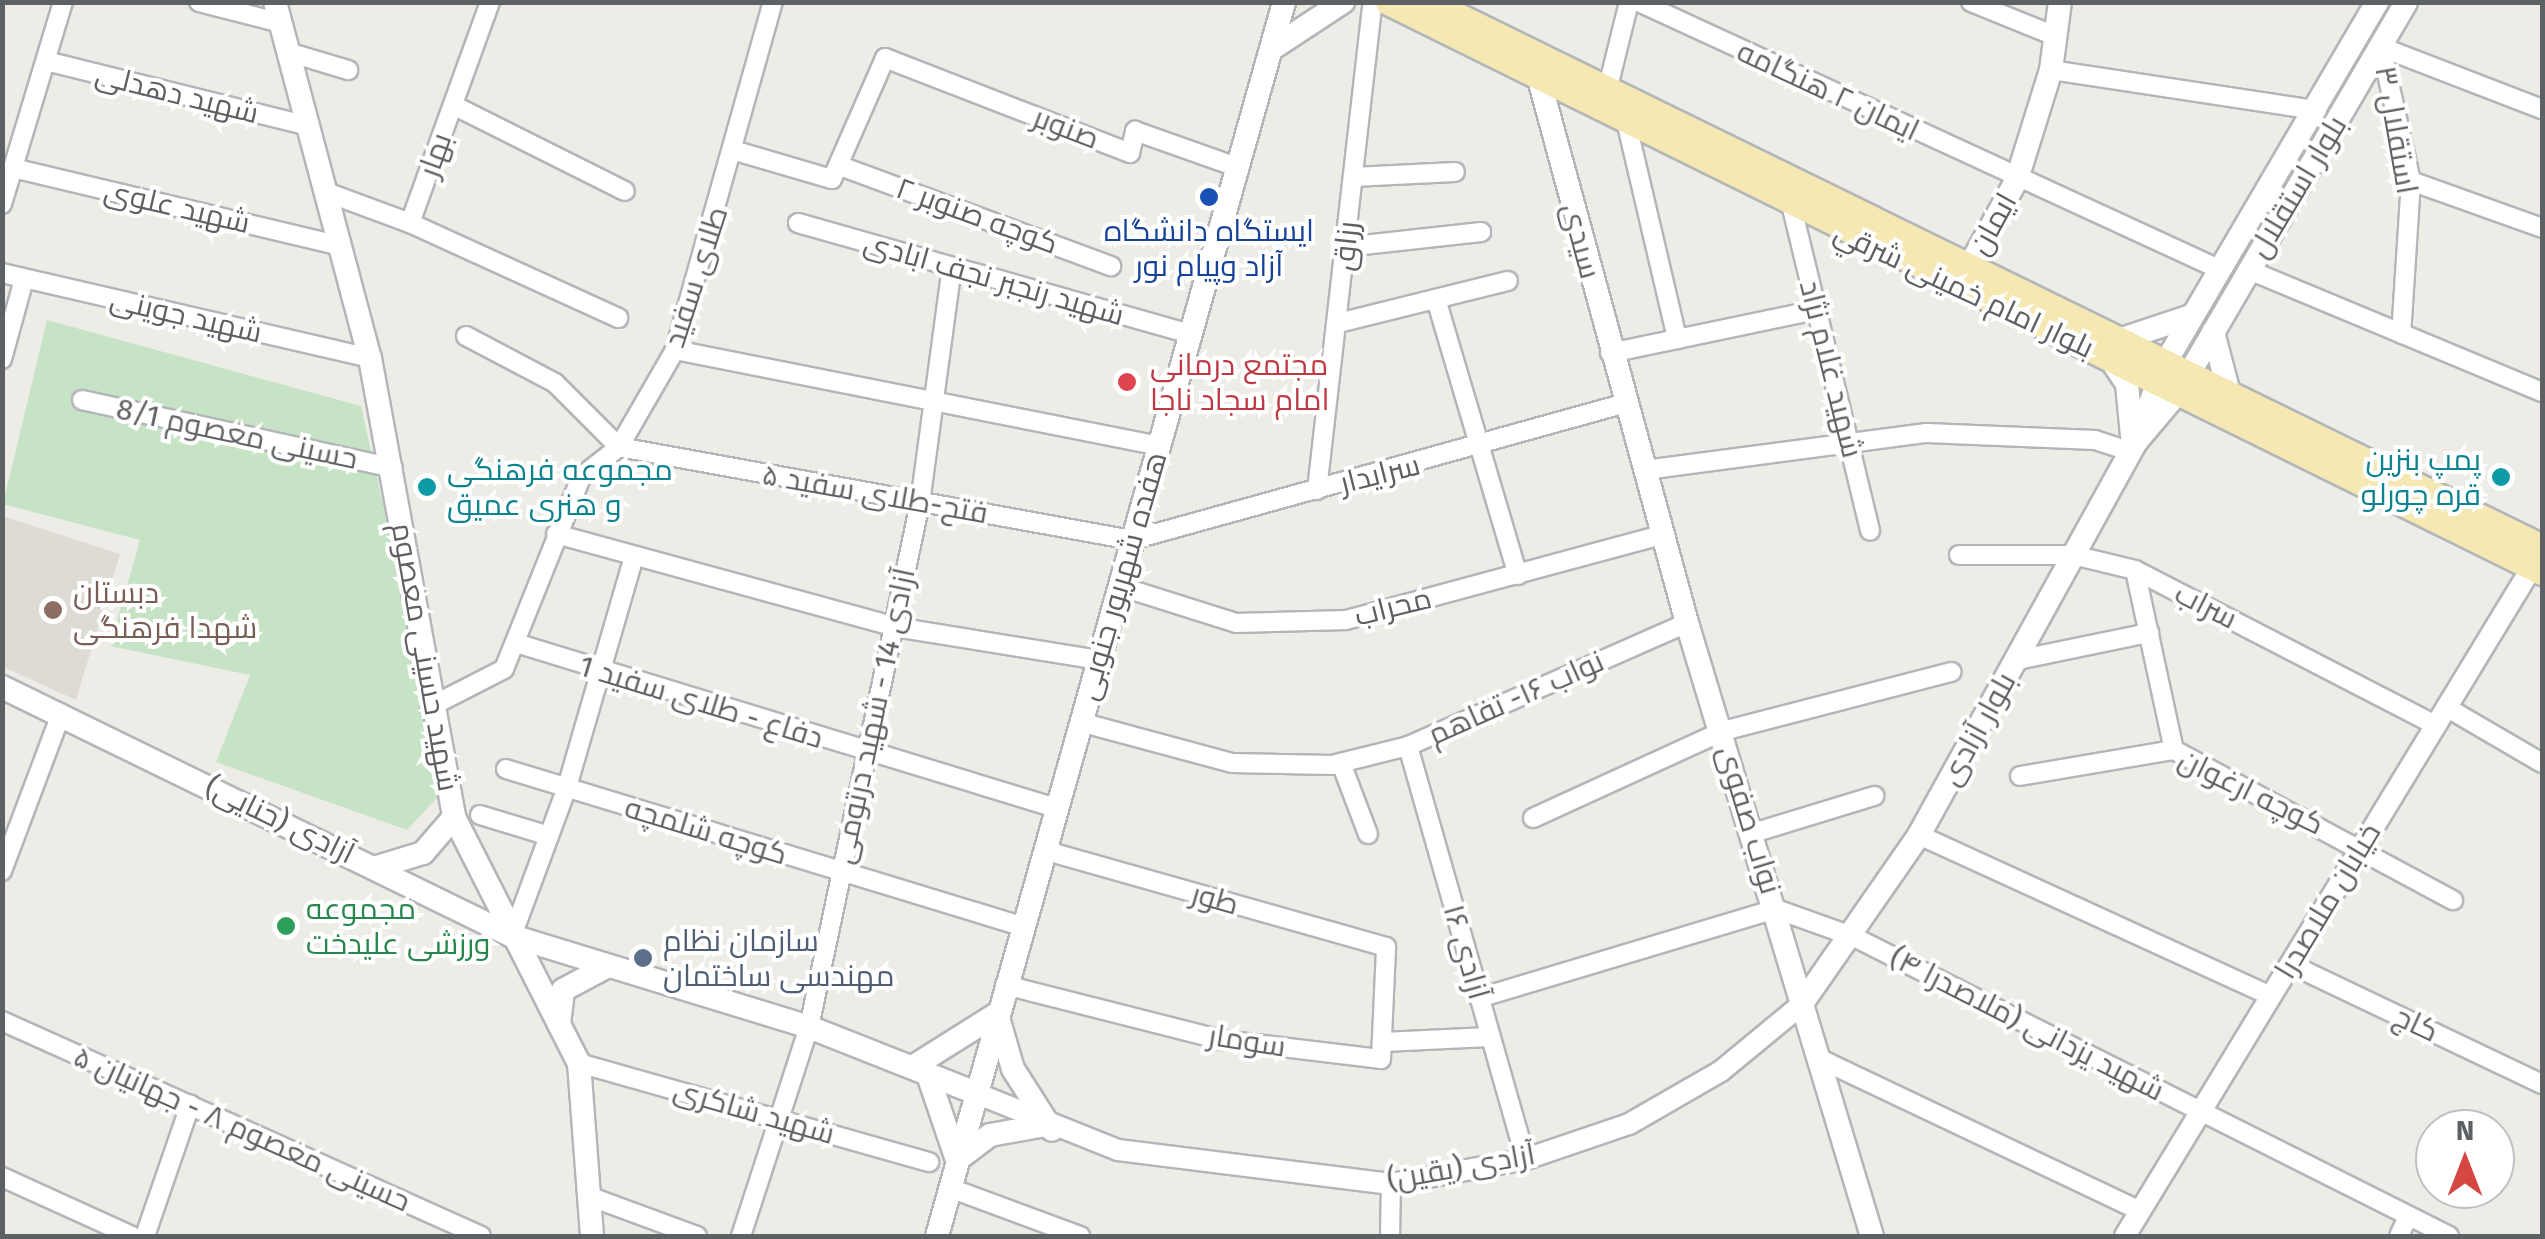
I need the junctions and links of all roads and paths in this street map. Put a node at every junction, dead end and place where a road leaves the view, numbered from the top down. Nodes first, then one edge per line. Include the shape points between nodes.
1 (63, 2) edge
2 (199, 2) edge
3 (490, 2) edge
4 (773, 2) edge
5 (1265, 2) edge
6 (1284, 2) edge
7 (1343, 2) edge
8 (1374, 2) edge
9 (1388, 2) edge
10 (1430, 2) edge
11 (1629, 2) edge
12 (1639, 2) edge
13 (1971, 2) edge
14 (2060, 2) edge
15 (2377, 2) edge
16 (2406, 2) edge
17 (278, 13) edge
18 (2056, 36) junction
19 (2381, 46) junction
20 (1271, 50) junction
21 (288, 52) junction
22 (46, 61) junction
23 (348, 70) dead end
24 (2051, 70) junction
25 (1544, 74) junction
26 (1589, 90) junction
27 (453, 104) junction
28 (2542, 109) edge
29 (2316, 110) junction
30 (1627, 125) junction
31 (308, 126) junction
32 (11, 147) edge
33 (736, 151) junction
34 (1232, 165) junction
35 (842, 167) junction
36 (13, 168) junction
37 (1455, 172) dead end
38 (1353, 177) junction
39 (2018, 180) junction
40 (2411, 181) junction
41 (625, 191) dead end
42 (326, 192) junction
43 (2, 204) edge
44 (1792, 208) junction
45 (410, 223) junction
46 (798, 223) dead end
47 (2542, 228) edge
48 (1482, 232) dead end
49 (340, 246) junction
50 (1345, 247) junction
51 (1110, 266) dead end
52 (952, 267) junction
53 (1968, 268) junction
54 (2221, 270) junction
55 (2249, 270) junction
56 (2, 273) edge
57 (24, 279) junction
58 (1508, 281) dead end
59 (1436, 298) junction
60 (1816, 310) junction
61 (2194, 314) junction
62 (618, 318) dead end
63 (1338, 324) junction
64 (2213, 332) junction
65 (1191, 334) junction
66 (2401, 334) junction
67 (466, 336) dead end
68 (1677, 339) junction
69 (675, 350) junction
70 (2117, 350) junction
71 (1610, 353) junction
72 (370, 358) junction
73 (2, 359) edge
74 (2173, 376) junction
75 (2542, 392) edge
76 (2230, 393) junction
77 (82, 400) dead end
78 (936, 404) junction
79 (1626, 404) junction
80 (1849, 445) junction
81 (1159, 446) junction
82 (619, 447) junction
83 (2134, 447) junction
84 (1479, 449) junction
85 (392, 468) junction
86 (1645, 470) junction
87 (1317, 490) junction
88 (920, 503) junction
89 (1870, 531) dead end
90 (556, 534) junction
91 (1664, 534) junction
92 (1132, 540) junction
93 (1959, 555) dead end
94 (2073, 555) junction
95 (634, 557) junction
96 (2539, 562) edge
97 (2135, 570) junction
98 (1518, 576) junction
99 (1119, 586) junction
100 (1687, 623) junction
101 (895, 628) junction
102 (2149, 633) junction
103 (519, 644) junction
104 (1098, 660) junction
105 (2017, 660) junction
106 (600, 672) junction
107 (1951, 672) dead end
108 (2, 687) edge
109 (430, 707) junction
110 (62, 714) junction
111 (2440, 716) junction
112 (1080, 722) junction
113 (1723, 731) junction
114 (1408, 746) junction
115 (2174, 750) junction
116 (867, 753) junction
117 (1341, 763) junction
118 (2542, 763) edge
119 (506, 769) dead end
120 (2020, 776) dead end
121 (567, 787) junction
122 (1874, 796) dead end
123 (1056, 808) junction
124 (480, 815) dead end
125 (454, 817) junction
126 (1533, 818) dead end
127 (1753, 832) junction
128 (1368, 834) dead end
129 (1919, 835) junction
130 (549, 836) junction
131 (2361, 846) junction
132 (1044, 850) junction
133 (4, 865) edge
134 (377, 867) junction
135 (839, 872) junction
136 (2453, 900) dead end
137 (1776, 909) junction
138 (1021, 926) junction
139 (512, 936) junction
140 (1854, 937) junction
141 (2290, 964) junction
142 (608, 966) junction
143 (1006, 985) junction
144 (2270, 996) junction
145 (1479, 998) junction
146 (1802, 1005) junction
147 (997, 1014) junction
148 (2, 1020) edge
149 (559, 1024) junction
150 (809, 1027) junction
151 (1490, 1037) junction
152 (1382, 1042) junction
153 (1818, 1058) junction
154 (580, 1063) junction
155 (914, 1066) junction
156 (2542, 1084) edge
157 (974, 1092) junction
158 (190, 1105) junction
159 (2201, 1111) junction
160 (781, 1118) junction
161 (1046, 1128) junction
162 (1526, 1159) junction
163 (957, 1160) junction
164 (929, 1162) dead end
165 (2, 1177) edge
166 (1390, 1184) junction
167 (950, 1188) junction
168 (591, 1197) junction
169 (2140, 1211) junction
170 (2408, 1217) junction
171 (132, 1236) edge
172 (145, 1236) edge
173 (482, 1236) edge
174 (592, 1236) edge
175 (697, 1236) edge
176 (741, 1236) edge
177 (936, 1236) edge
178 (1080, 1236) edge
179 (1390, 1236) edge
180 (1872, 1236) edge
181 (2127, 1236) edge
182 (2399, 1236) edge
183 (2450, 1236) edge

1 - 22 street
2 - 17 street
3 - 27 street, بهار
4 - 33 street, طلای سفید
5 - 20 main road
6 - 20 main road, هفده شهریور جنوبی
7 - 20 main road
8 - 38 street, رزاق
9 - 25 main road, بلوار امام خمینی شرقي
10 - 25 main road, بلوار امام خمینی شرقي
11 - 26 street
12 - 39 street, ایمان ۲ هنگامه
13 - 18 street
14 - 18 main road, ایمان
15 - 29 main road, بلوار استقلال
16 - 19 main road, بلوار استقلال
17 - 21 main road, شهید حسینی معصوم
18 - 24 main road, ایمان
19 - 28 street
19 - 40 street, استقلال ۳
19 - 55 main road, بلوار استقلال
20 - 34 main road, هفده شهریور جنوبی
21 - 23 street
21 - 31 main road, شهید حسینی معصوم
22 - 31 street, شهید دهدلی
22 - 32 street
24 - 29 street
24 - 39 main road, ایمان
25 - 26 main road, بلوار امام خمینی شرقي
25 - 71 main road, سیدی
26 - 30 main road, بلوار امام خمینی شرقي
26 - 53 main road, بلوار امام خمینی شرقي
27 - 41 street
27 - 45 street, بهار
29 - 54 main road, بلوار استقلال
30 - 44 main road, بلوار امام خمینی شرقي
30 - 68 street
31 - 42 main road, شهید حسینی معصوم
32 - 36 street
33 - 35 street via 818,178 832,180
33 - 69 street, طلای سفید
34 - 35 street, صنوبر via 1135,131 1130,153 885,58
34 - 65 main road, هفده شهریور جنوبی
35 - 51 street, کوچه صنوبر ۲
36 - 43 street
36 - 49 street, شهید علوی
37 - 38 street
38 - 50 street, رزاق
39 - 53 main road, ایمان
39 - 54 street, ایمان ۲ هنگامه
40 - 47 street
40 - 66 street, استقلال ۳
42 - 45 street
42 - 49 main road, شهید حسینی معصوم
44 - 60 street, شهید غلام نژاد
44 - 70 main road, بلوار امام خمینی شرقي
45 - 62 street
46 - 52 street, شهید رنجبر نجف ابادی
48 - 50 street
49 - 72 main road, شهید حسینی معصوم
50 - 63 street, رزاق
52 - 65 street, شهید رنجبر نجف ابادی
52 - 78 street, آزادی 14 - شهید درتومی
53 - 70 main road, بلوار امام خمینی شرقي
54 - 61 main road, بلوار استقلال
55 - 64 main road, بلوار استقلال
55 - 66 street
56 - 57 street, شهید جوینی
57 - 72 street, شهید جوینی
57 - 73 street
58 - 59 street
59 - 63 street
59 - 84 street
60 - 68 street
60 - 80 street, شهید غلام نژاد
61 - 70 main road
61 - 74 main road, بلوار استقلال
63 - 87 street, رزاق
64 - 74 main road, بلوار استقلال
64 - 76 main road
65 - 81 main road, هفده شهریور جنوبی
66 - 75 street
67 - 82 street via 555,383
68 - 71 street
69 - 78 street
69 - 82 street, طلای سفید
70 - 74 main road, بلوار امام خمینی شرقي
70 - 83 main road via 2133,410
71 - 79 main road, سیدی
72 - 85 main road, شهید حسینی معصوم
74 - 76 main road, بلوار امام خمینی شرقي
74 - 83 main road, بلوار آزادی
74 - 96 main road, بلوار امام خمینی شرقي
76 - 96 main road, بلوار امام خمینی شرقي
77 - 85 street, حسینی معصوم 8/1
78 - 81 street
78 - 88 street, آزادی 14 - شهید درتومی
79 - 84 street, سرایدار
79 - 86 main road, نواب صفوی
80 - 83 street via 1966,434
80 - 86 street
80 - 89 street, شهید غلام نژاد
81 - 92 main road, هفده شهریور جنوبی
82 - 88 street, فتح-طلای سفید ۵
82 - 90 street, طلای سفید via 582,477
83 - 94 main road, بلوار آزادی
84 - 87 street, سرایدار
84 - 98 street
85 - 109 main road, شهید حسینی معصوم
86 - 91 main road, نواب صفوی
87 - 92 street, سرایدار
88 - 92 street, فتح-طلای سفید ۵
88 - 101 street, آزادی 14 - شهید درتومی
90 - 95 street
90 - 103 street, طلای سفید
91 - 98 street, محراب
91 - 100 main road, نواب صفوی
92 - 99 main road, هفده شهریور جنوبی
93 - 94 street, سراب
94 - 97 street, سراب
94 - 105 main road, بلوار آزادی
95 - 101 street
95 - 106 street
96 - 111 street, خیابان ملاصدرا
97 - 102 street
97 - 111 street, سراب
98 - 99 street, محراب via 1328,621 1236,622
99 - 104 main road, هفده شهریور جنوبی
100 - 113 main road, نواب صفوی
100 - 114 street, نواب ۱۶- تفاهم
101 - 104 street
101 - 116 street, آزادی 14 - شهید درتومی
102 - 105 street
102 - 115 street
103 - 106 street, دفاع - طلای سفید 1
103 - 109 street, طلای سفید via 504,670
104 - 112 main road, هفده شهریور جنوبی
105 - 129 main road, بلوار آزادی
106 - 116 street, دفاع - طلای سفید 1
106 - 121 street
107 - 113 street
108 - 110 main road, آزادی (حنایی)
109 - 125 main road, شهید حسینی معصوم
110 - 133 street
110 - 134 main road, آزادی (حنایی)
111 - 118 street, سراب
111 - 131 street, خیابان ملاصدرا
112 - 117 street, نواب ۱۶- تفاهم via 1232,763
112 - 123 main road, هفده شهریور جنوبی
113 - 126 street
113 - 127 main road, نواب صفوی
114 - 117 street, نواب ۱۶- تفاهم
114 - 145 street, آزادی ۱۶
115 - 120 street, کوچه ارغوان
115 - 131 street, کوچه ارغوان
116 - 123 street, دفاع - طلای سفید 1
116 - 135 street, آزادی 14 - شهید درتومی
117 - 128 street
119 - 121 street, کوچه شلمچه
121 - 130 street
121 - 135 street, کوچه شلمچه
122 - 127 street
123 - 132 main road, هفده شهریور جنوبی
124 - 130 street
125 - 134 main road via 422,853
125 - 139 main road, شهید حسینی معصوم
127 - 137 main road, نواب صفوی
129 - 140 main road, بلوار آزادی
129 - 144 street
130 - 139 street
131 - 136 street, کوچه ارغوان
131 - 141 street, خیابان ملاصدرا
132 - 138 main road, هفده شهریور جنوبی
132 - 152 street, طور via 1386,947
134 - 139 main road, آزادی (حنایی)
135 - 138 street, کوچه شلمچه
135 - 150 street, آزادی 14 - شهید درتومی
137 - 140 street, شهید یزدانی (ملاصدرا ۴)
137 - 145 street
137 - 146 main road, نواب صفوی
138 - 143 main road, هفده شهریور جنوبی
139 - 142 main road, آزادی (حنایی)
139 - 149 main road, شهید حسینی معصوم
140 - 146 main road, بلوار آزادی
140 - 159 street, شهید یزدانی (ملاصدرا ۴)
141 - 144 street, خیابان ملاصدرا
141 - 156 street, کاج
142 - 149 main road via 562,990
142 - 150 main road, آزادی (حنایی)
143 - 147 main road, هفده شهریور جنوبی
143 - 152 street, سومار via 1223,1040 1381,1059
144 - 159 street, خیابان ملاصدرا
145 - 151 street, آزادی ۱۶
146 - 153 main road, نواب صفوی
146 - 162 street, آزادی (یقین) via 1721,1071 1629,1124
147 - 155 main road
147 - 157 main road, هفده شهریور جنوبی
147 - 161 main road via 1012,1069
148 - 158 street, حسینی معصوم ۸ - جهانیان ۵
149 - 154 main road, شهید حسینی معصوم
150 - 155 main road, آزادی (حنایی)
150 - 160 street, آزادی 14 - شهید درتومی
151 - 152 street
151 - 162 street, آزادی ۱۶
153 - 169 street
153 - 180 main road, نواب صفوی
154 - 160 street, شهید شاکری
154 - 168 main road, شهید حسینی معصوم
155 - 157 main road, آزادی (حنایی)
155 - 163 main road
157 - 161 street, آزادی (یقین)
157 - 163 main road, هفده شهریور جنوبی
158 - 172 street
158 - 173 street, حسینی معصوم ۸ - جهانیان ۵
159 - 169 street, خیابان ملاصدرا
159 - 170 street, شهید یزدانی (ملاصدرا ۴)
160 - 164 street, شهید شاکری
160 - 176 street, آزادی 14 - شهید درتومی
161 - 163 main road via 990,1135
161 - 166 street, آزادی (یقین) via 1202,1167
162 - 166 street, آزادی (یقین)
163 - 167 main road, هفده شهریور جنوبی
165 - 171 street
166 - 179 street
167 - 177 main road, هفده شهریور جنوبی
167 - 178 street
168 - 174 main road, شهید حسینی معصوم
168 - 175 street
169 - 181 street, خیابان ملاصدرا
170 - 182 street
170 - 183 street, شهید یزدانی (ملاصدرا ۴)

